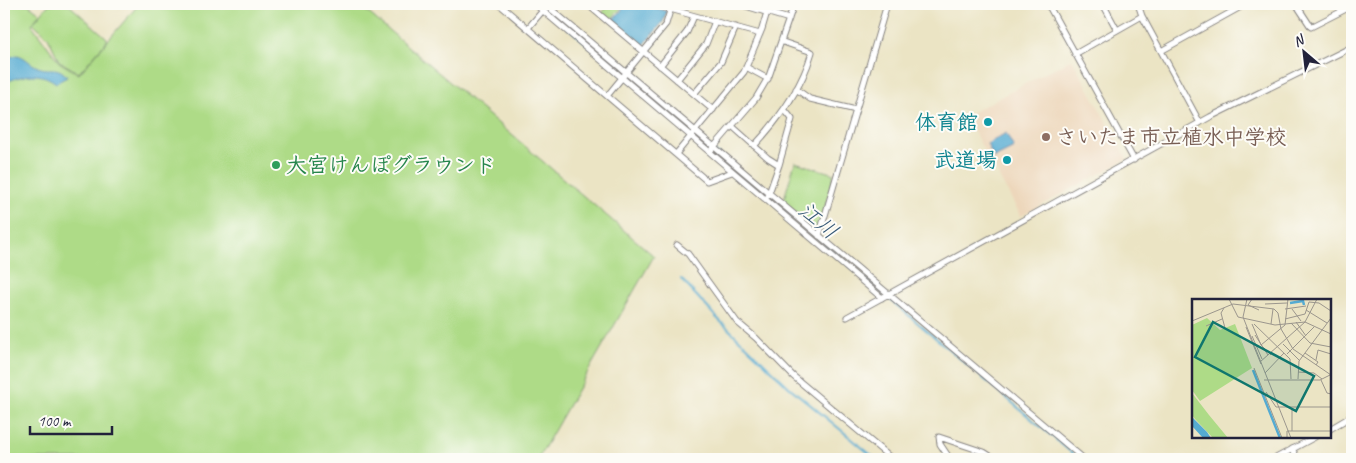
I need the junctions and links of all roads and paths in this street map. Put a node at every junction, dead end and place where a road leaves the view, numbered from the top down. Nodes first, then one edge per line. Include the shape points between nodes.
1 (499, 4) edge
2 (535, 4) edge
3 (587, 4) edge
4 (652, 4) edge
5 (739, 4) edge
6 (794, 4) edge
7 (887, 4) edge
8 (1045, 4) edge
9 (1103, 4) edge
10 (1138, 4) edge
11 (1246, 4) edge
12 (1296, 4) edge
13 (672, 6) edge
14 (1352, 6) edge
15 (545, 7) edge
16 (767, 12) junction
17 (694, 16) junction
18 (1142, 16) junction
19 (789, 19) junction
20 (714, 21) junction
21 (736, 27) junction
22 (528, 28) junction
23 (1117, 30) junction
24 (760, 34) junction
25 (783, 42) junction
26 (1352, 47) edge
27 (1161, 51) junction
28 (644, 52) junction
29 (1075, 54) junction
30 (660, 66) junction
31 (746, 67) junction
32 (624, 76) junction
33 (768, 79) junction
34 (677, 80) junction
35 (796, 89) junction
36 (694, 94) junction
37 (607, 96) junction
38 (784, 109) junction
39 (713, 110) junction
40 (856, 110) junction
41 (1200, 123) junction
42 (732, 126) junction
43 (693, 134) junction
44 (754, 146) junction
45 (711, 149) junction
46 (676, 154) junction
47 (1134, 160) junction
48 (779, 165) junction
49 (732, 172) junction
50 (767, 197) junction
51 (819, 236) junction
52 (677, 246) dead end
53 (885, 296) junction
54 (847, 318) dead end
55 (1352, 416) edge
56 (1331, 428) edge
57 (1313, 438) edge
58 (1292, 449) junction
59 (892, 459) edge
60 (950, 459) edge
61 (995, 459) edge
62 (1084, 459) edge
63 (1274, 459) edge
64 (1298, 459) edge

1 - 22 street
2 - 15 street
3 - 28 street
4 - 13 street
5 - 16 street
6 - 19 street
7 - 40 street
8 - 29 street
9 - 23 street
10 - 18 street
11 - 27 street
12 - 14 street via 1311,27
13 - 17 street
13 - 28 street via 666,24
15 - 22 street
15 - 32 street
16 - 19 street
16 - 24 street
17 - 20 street
17 - 30 street via 687,32
18 - 23 street
18 - 27 street
19 - 25 street
20 - 21 street
20 - 34 street via 706,44
21 - 24 street
21 - 36 street via 720,62
22 - 37 street
23 - 29 street
24 - 31 street
25 - 33 street
25 - 35 street via 812,52
26 - 41 street
27 - 41 street
28 - 30 street
28 - 32 street
29 - 47 street
30 - 34 street
31 - 33 street
31 - 39 street
32 - 37 street
32 - 43 street
33 - 42 street
34 - 36 street
35 - 38 street
35 - 40 street via 810,99
36 - 39 street
37 - 46 street
38 - 44 street
38 - 48 street via 792,119
39 - 43 street
40 - 51 street
41 - 47 street
42 - 44 street
42 - 45 street
43 - 45 street
43 - 46 street
44 - 48 street
45 - 49 street
45 - 50 street
46 - 49 street via 707,180
47 - 53 street
48 - 50 street
49 - 50 street
50 - 51 street
50 - 53 street
51 - 53 street
52 - 59 street via 688,254 737,322 793,376
53 - 54 street
53 - 62 street
55 - 56 street
57 - 58 street
58 - 63 street
58 - 64 street
60 - 61 street via 939,437

